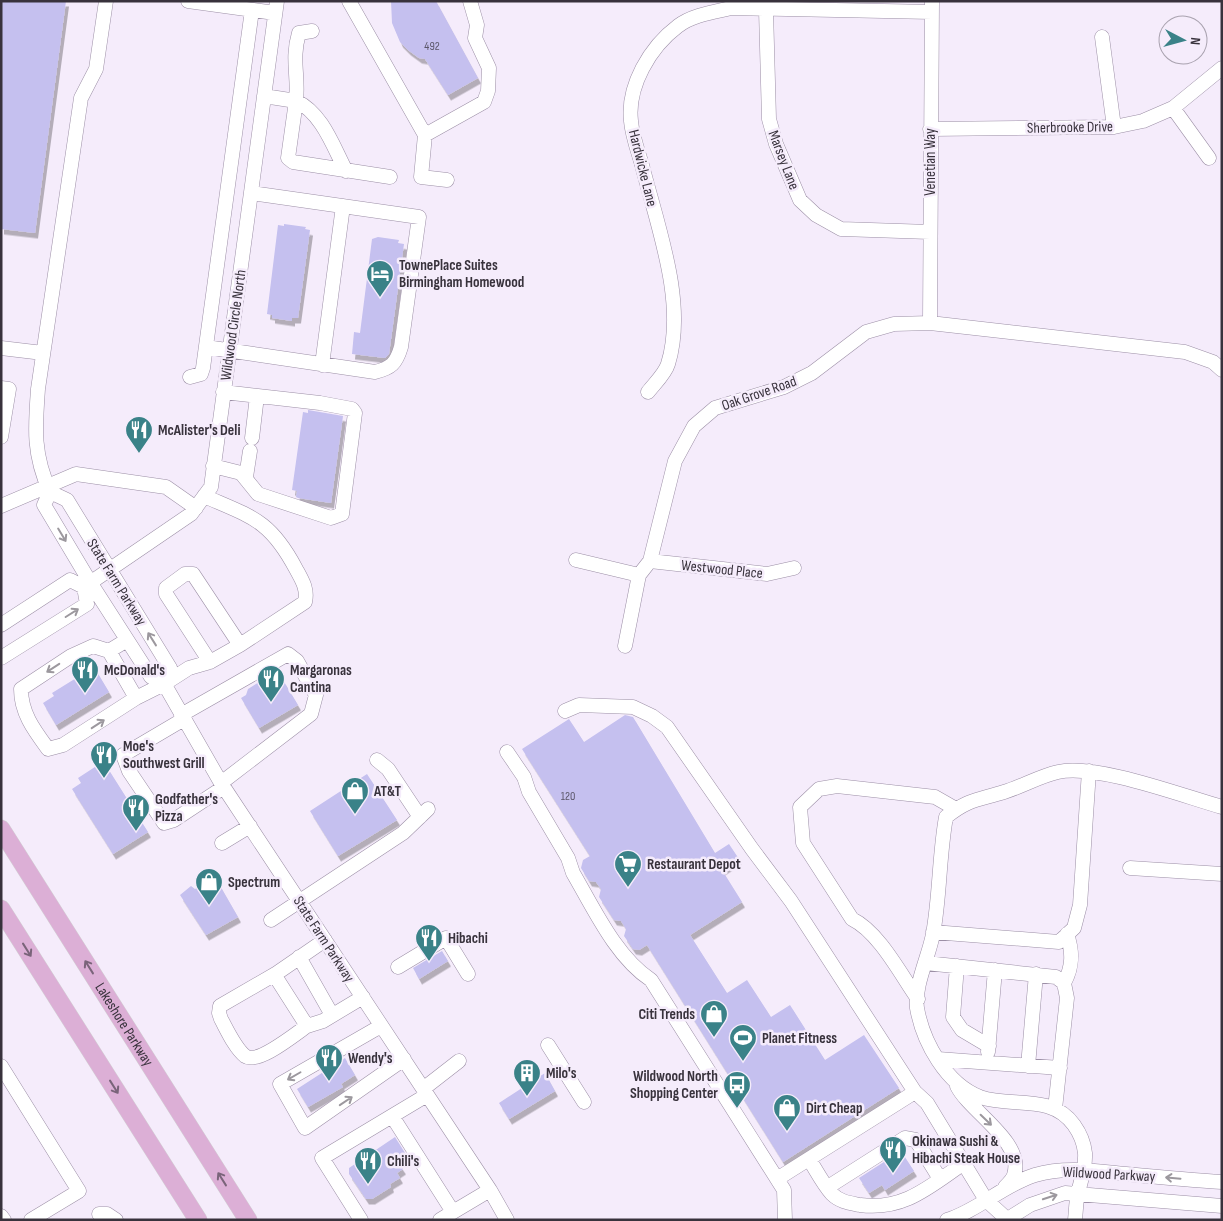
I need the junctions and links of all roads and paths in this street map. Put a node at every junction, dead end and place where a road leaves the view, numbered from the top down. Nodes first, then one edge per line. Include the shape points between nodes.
1 (106, 1) edge
2 (188, 1) edge
3 (349, 1) edge
4 (470, 1) edge
5 (932, 6) edge
6 (276, 7) edge
7 (252, 10) junction
8 (766, 10) junction
9 (312, 31) dead end
10 (1102, 37) dead end
11 (1222, 68) edge
12 (264, 96) junction
13 (296, 102) junction
14 (1173, 108) junction
15 (1114, 128) junction
16 (930, 129) junction
17 (425, 135) junction
18 (1209, 158) dead end
19 (346, 171) junction
20 (390, 177) dead end
21 (447, 180) dead end
22 (250, 193) junction
23 (343, 206) junction
24 (930, 232) junction
25 (930, 323) junction
26 (206, 347) junction
27 (1, 348) edge
28 (230, 350) junction
29 (43, 354) junction
30 (322, 365) junction
31 (1222, 370) edge
32 (190, 377) dead end
33 (1, 388) edge
34 (224, 392) junction
35 (648, 392) dead end
36 (257, 396) junction
37 (1, 437) edge
38 (213, 466) junction
39 (246, 477) junction
40 (48, 488) junction
41 (204, 496) junction
42 (1, 506) edge
43 (196, 508) junction
44 (576, 560) dead end
45 (650, 561) junction
46 (794, 568) dead end
47 (110, 570) junction
48 (639, 576) junction
49 (87, 585) junction
50 (1, 625) edge
51 (127, 640) junction
52 (240, 645) junction
53 (625, 646) dead end
54 (109, 651) junction
55 (1, 658) edge
56 (210, 662) junction
57 (163, 682) junction
58 (136, 698) junction
59 (565, 711) dead end
60 (183, 717) junction
61 (507, 752) dead end
62 (377, 760) dead end
63 (1089, 771) junction
64 (222, 785) junction
65 (1222, 807) edge
66 (956, 809) junction
67 (250, 826) junction
68 (1, 829) edge
69 (222, 843) dead end
70 (1130, 868) dead end
71 (1222, 874) edge
72 (300, 902) junction
73 (1, 909) edge
74 (271, 920) dead end
75 (933, 932) junction
76 (1067, 934) junction
77 (325, 940) junction
78 (299, 957) junction
79 (926, 963) junction
80 (957, 966) junction
81 (398, 967) dead end
82 (995, 970) junction
83 (277, 973) junction
84 (468, 974) dead end
85 (1036, 974) junction
86 (1064, 983) junction
87 (362, 997) junction
88 (918, 999) junction
89 (332, 1015) junction
90 (307, 1026) junction
91 (381, 1026) junction
92 (548, 1045) dead end
93 (989, 1046) junction
94 (404, 1059) junction
95 (938, 1059) junction
96 (459, 1061) dead end
97 (987, 1063) junction
98 (1, 1066) edge
99 (1028, 1066) junction
100 (1060, 1068) junction
101 (955, 1082) junction
102 (425, 1092) junction
103 (915, 1092) junction
104 (584, 1102) dead end
105 (1055, 1109) junction
106 (392, 1116) junction
107 (809, 1159) junction
108 (964, 1163) junction
109 (1084, 1170) junction
110 (777, 1179) junction
111 (940, 1179) junction
112 (1222, 1182) edge
113 (828, 1188) junction
114 (1003, 1190) junction
115 (492, 1192) junction
116 (1078, 1194) junction
117 (986, 1200) junction
118 (1222, 1206) edge
119 (453, 1212) junction
120 (99, 1214) dead end
121 (1, 1216) edge
122 (4, 1220) edge
123 (31, 1220) edge
124 (116, 1220) edge
125 (198, 1220) edge
126 (248, 1220) edge
127 (361, 1220) edge
128 (440, 1220) edge
129 (507, 1220) edge
130 (515, 1220) edge
131 (785, 1220) edge
132 (947, 1220) edge
133 (1007, 1220) edge
134 (1075, 1220) edge

1 - 29 street, State Farm Parkway via 96,69 81,98
2 - 7 street
3 - 17 street
4 - 17 street via 477,25 475,38 489,68 488,91 484,102
5 - 8 street, Hardwicke Lane
5 - 16 street, Venetian Way
6 - 7 street
6 - 12 street, Wildwood Circle North
7 - 26 street
8 - 24 street, Marsey Lane via 769,120 800,200 816,215 841,228
8 - 35 street, Hardwicke Lane via 731,8 678,26 646,60 633,90 630,120 662,242 676,325 668,366
9 - 13 street via 299,33 294,51 298,87
10 - 15 street
11 - 14 street, Sherbrooke Drive
12 - 13 street
12 - 22 street, Wildwood Circle North
13 - 19 street via 309,107 320,122
13 - 19 street via 288,158 293,162
14 - 15 street, Sherbrooke Drive via 1143,121
14 - 18 street
15 - 16 street, Sherbrooke Drive
16 - 24 street, Venetian Way
17 - 21 street via 420,177
19 - 20 street
22 - 23 street
22 - 28 street, Wildwood Circle North
23 - 30 street
23 - 30 street via 418,217 401,347 397,361 390,368 374,372
24 - 25 street, Venetian Way
25 - 31 street, Oak Grove Road via 1185,352 1213,362
25 - 45 street, Oak Grove Road via 894,324 866,332 812,373 784,387 715,408 694,426 675,461
26 - 28 street
26 - 32 street via 201,374
27 - 29 street
28 - 30 street
28 - 34 street, Wildwood Circle North
29 - 40 street, State Farm Parkway via 34,437
33 - 37 street via 9,389
34 - 36 street
34 - 38 street, Wildwood Circle North
36 - 39 street
36 - 39 street via 320,402 347,407 355,413 342,514 331,518 258,494
38 - 39 street via 236,470
38 - 41 street, Wildwood Circle North via 210,487
40 - 42 street
40 - 43 street via 76,474 166,487
40 - 47 street, State Farm Parkway via 67,500
40 -> 49 street, State Farm Parkway via 44,505
41 - 43 street, Wildwood Circle North
41 - 52 street via 257,520 276,535 306,587 305,602 299,608
43 - 47 street, Wildwood Circle North
44 - 48 street
45 - 46 street, Westwood Place via 767,574
45 - 48 street, Oak Grove Road
47 - 49 street, Wildwood Circle North
57 -> 47 street, State Farm Parkway via 170,668
48 - 53 street, Oak Grove Road
49 - 50 street via 70,580
49 - 51 street, State Farm Parkway
55 -> 49 street via 87,604
51 - 54 street
51 - 57 street, State Farm Parkway via 151,677
52 - 56 street
52 - 56 street via 193,574 186,574 166,588 166,594
54 - 58 street
54 -> 58 street via 93,646 21,689 21,705 34,730 48,749 63,745
56 - 57 street via 189,668
57 - 58 street
57 - 60 street, State Farm Parkway
59 - 103 street via 579,705 633,707 667,727 791,901
60 - 64 street, State Farm Parkway
60 - 64 street via 123,755 129,771 164,823 174,820
60 - 64 street via 288,654 297,661 316,695 311,714
61 - 110 street via 524,777 573,873 624,957 651,980
62 - 72 street via 424,813 403,833
63 - 65 street
63 - 66 street via 1059,771 1004,792 976,798
63 - 76 street via 1080,905 1074,928
64 - 67 street, State Farm Parkway
66 - 75 street via 946,818 942,838
66 - 88 street via 935,797 837,786 819,789 800,807 803,843 852,919 864,924 874,936
67 - 69 street
67 - 72 street, State Farm Parkway
126 -> 68 main road, Lakeshore Parkway
70 - 71 street
72 - 74 street
72 - 77 street, State Farm Parkway
73 -> 125 main road
75 - 76 street via 1058,942
75 - 79 street
76 - 86 street via 1072,950 1070,973
77 - 78 street
77 - 87 street, State Farm Parkway
78 - 83 street
78 - 89 street
79 - 80 street
79 - 88 street
80 - 82 street
80 - 93 street via 953,1017 962,1030
81 - 84 street via 446,938
82 - 85 street
82 - 93 street
83 - 90 street via 277,979
83 - 90 street via 220,1006 221,1019 243,1055 251,1058 266,1054
85 - 86 street via 1056,976
85 - 99 street
86 - 100 street via 1067,998
87 - 89 street
87 - 91 street, State Farm Parkway
88 - 95 street via 922,1028
89 - 90 street via 314,1026
91 - 94 street, State Farm Parkway
91 -> 94 street via 280,1084 305,1128
92 - 104 street
93 - 97 street
94 - 102 street, State Farm Parkway
95 - 97 street
95 - 101 street
96 - 102 street
97 - 99 street
98 - 123 street via 78,1191
99 - 100 street
100 - 105 street
101 - 105 street via 978,1096 992,1100 1046,1105
101 -> 114 street via 962,1096 999,1132 1010,1148 1015,1162 1014,1176
102 - 106 street
102 - 115 street, State Farm Parkway
103 - 107 street
103 - 108 street via 927,1103
105 - 109 street via 1066,1114 1078,1131 1085,1152
106 - 119 street
106 - 127 street via 322,1158
107 - 110 street
107 - 113 street
108 - 111 street
108 - 117 street
112 -> 109 street, Wildwood Parkway
109 - 114 street, Wildwood Parkway via 1059,1170 1036,1175
109 - 116 street
110 - 131 street via 784,1190
111 - 113 street via 910,1199 874,1207 844,1202
111 - 113 street via 916,1140 905,1138
114 - 117 street, Wildwood Parkway
115 - 119 street
115 - 129 street, State Farm Parkway
115 - 130 street, State Farm Parkway
116 - 118 street, Wildwood Parkway
133 -> 116 street, Wildwood Parkway via 1048,1197
116 - 134 street
117 - 132 street, Wildwood Parkway via 963,1215
117 - 133 street
119 - 128 street
120 - 124 street via 107,1214
121 - 122 street

